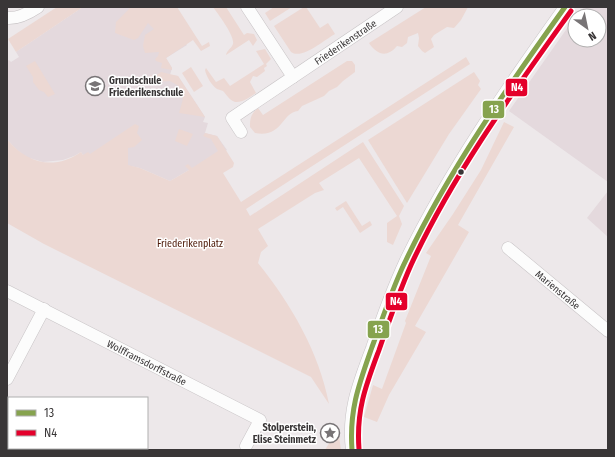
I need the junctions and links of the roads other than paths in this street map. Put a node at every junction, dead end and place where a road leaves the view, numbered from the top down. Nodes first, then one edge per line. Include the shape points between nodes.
1 (38, 7) edge
2 (248, 7) edge
3 (397, 7) edge
4 (565, 7) edge
5 (7, 18) edge
6 (293, 77) junction
7 (241, 132) dead end
8 (508, 248) dead end
9 (7, 292) edge
10 (44, 309) junction
11 (608, 331) edge
12 (7, 379) edge
13 (246, 446) dead end
14 (352, 450) edge

1 - 5 street via 22,15
2 - 6 street
3 - 6 street, Friederikenstraße
4 - 14 street via 492,112 428,218 406,262 381,321 353,405 350,422
6 - 7 street, Friederikenstraße via 232,118
8 - 11 street, Marienstraße
9 - 10 street, Wolfframsdorffstraße
10 - 12 street
10 - 13 street, Wolfframsdorffstraße via 260,420

